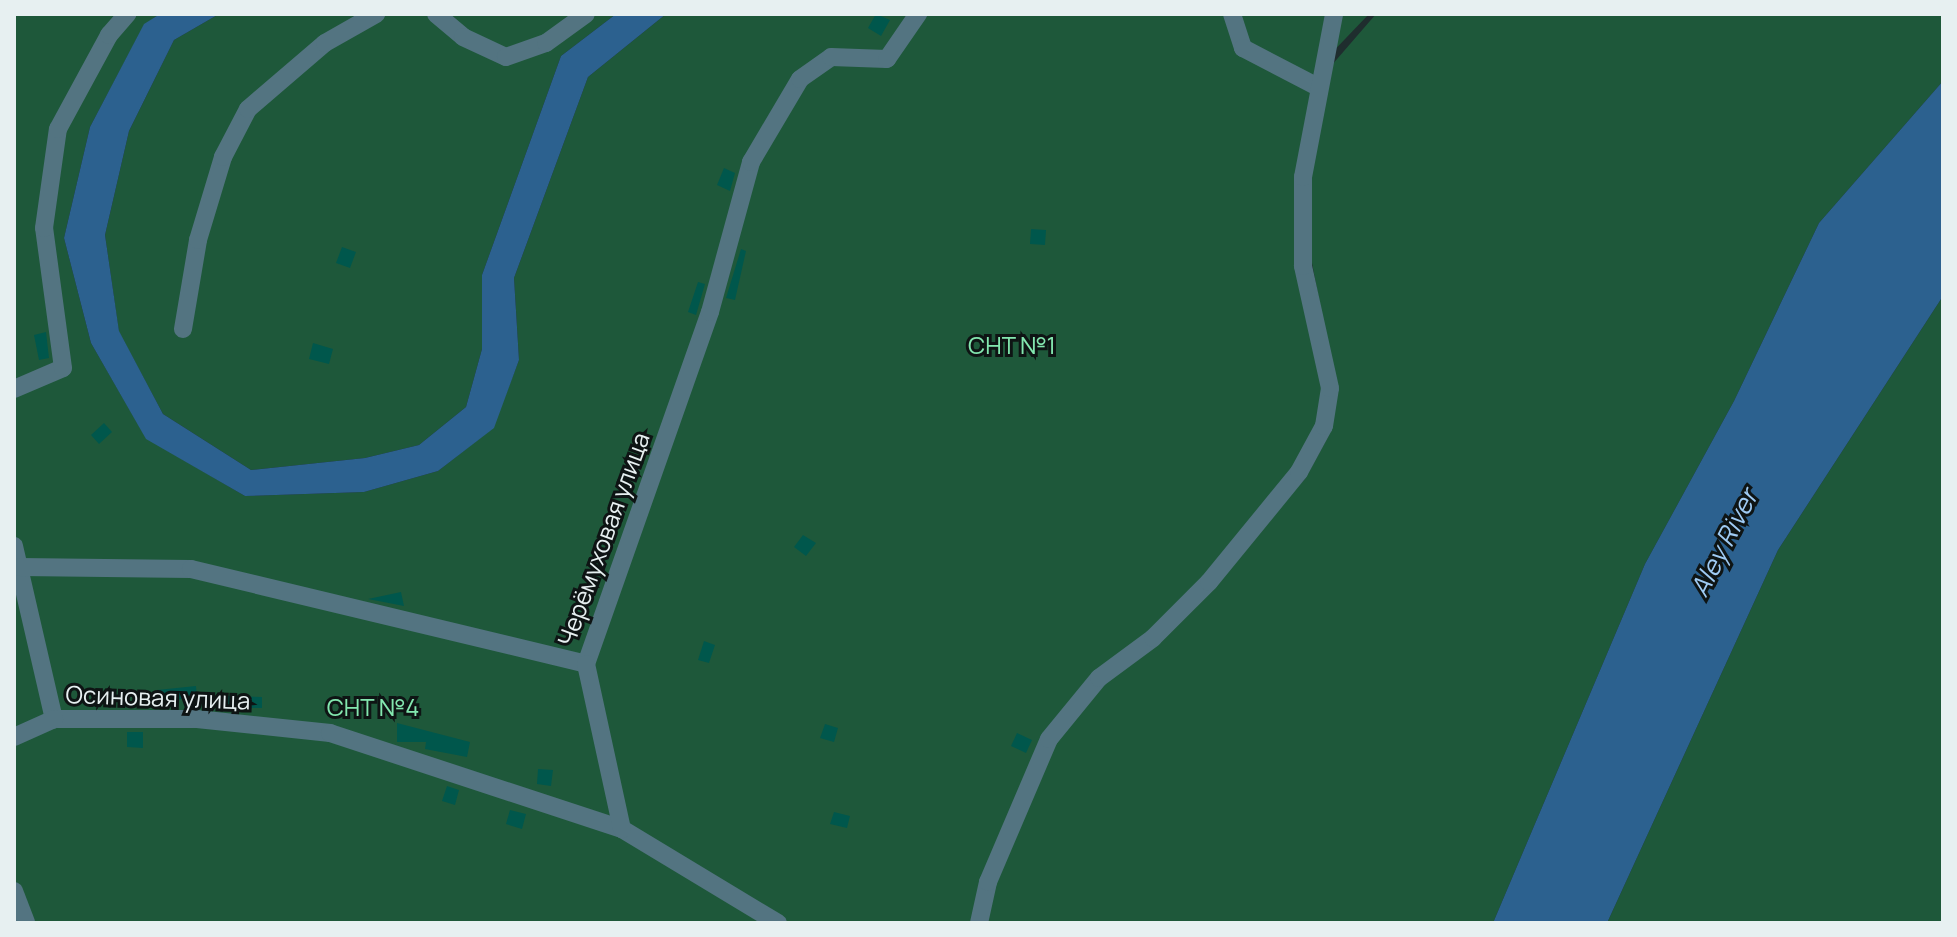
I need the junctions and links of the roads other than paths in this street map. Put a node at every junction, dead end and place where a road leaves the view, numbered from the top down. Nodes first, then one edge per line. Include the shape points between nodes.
1 (127, 14) edge
2 (376, 14) edge
3 (436, 14) edge
4 (586, 14) edge
5 (918, 14) edge
6 (1232, 14) edge
7 (1334, 14) edge
8 (1318, 87) junction
9 (183, 329) dead end
10 (14, 389) edge
11 (14, 546) edge
12 (20, 567) junction
13 (586, 664) junction
14 (54, 719) junction
15 (14, 737) edge
16 (622, 829) junction
17 (14, 891) edge
18 (26, 923) edge
19 (778, 923) edge
20 (979, 923) edge

1 - 10 street via 109,35 58,129 44,228 63,368
2 - 9 street via 325,43 248,109 223,157 198,240
3 - 4 street via 463,37 506,57 546,43
5 - 13 street, Черёмуховая улица via 887,59 831,57 800,79 751,162 710,312
6 - 8 street via 1243,48
7 - 8 street
8 - 20 street via 1303,177 1303,266 1330,388 1324,426 1299,472 1209,582 1153,638 1099,678 1049,739 988,882
11 - 12 street, Осиновая улица
12 - 13 street, Черёмуховая улица via 191,569
12 - 14 street, Осиновая улица
13 - 16 street
14 - 15 street
14 - 16 street, Осиновая улица via 197,719 330,733
16 - 19 street, Осиновая улица
17 - 18 street

